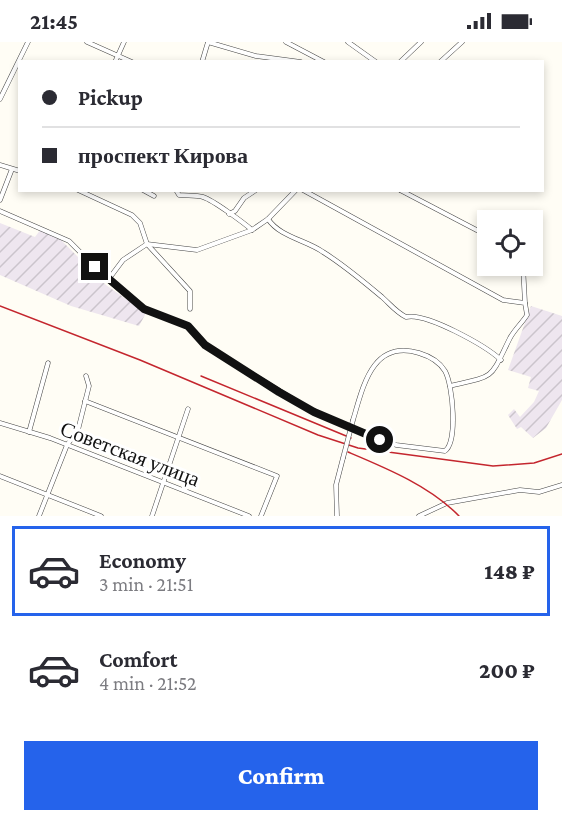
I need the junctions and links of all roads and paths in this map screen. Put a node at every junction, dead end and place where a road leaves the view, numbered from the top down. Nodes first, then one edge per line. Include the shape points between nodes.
1 (28, 42) edge
2 (87, 42) edge
3 (124, 42) edge
4 (208, 42) edge
5 (286, 42) edge
6 (348, 42) edge
7 (421, 42) edge
8 (462, 42) edge
9 (118, 55) junction
10 (19, 60) edge
11 (117, 60) edge
12 (128, 60) edge
13 (203, 60) edge
14 (286, 60) edge
15 (320, 60) edge
16 (373, 60) edge
17 (402, 60) edge
18 (442, 60) edge
19 (18, 62) edge
20 (0, 99) edge
21 (0, 165) edge
22 (12, 169) junction
23 (18, 170) edge
24 (82, 192) edge
25 (147, 192) edge
26 (177, 192) edge
27 (253, 192) edge
28 (293, 192) edge
29 (307, 192) edge
30 (404, 192) edge
31 (154, 196) dead end
32 (0, 200) edge
33 (0, 211) edge
34 (228, 214) junction
35 (268, 219) junction
36 (252, 230) junction
37 (477, 230) edge
38 (147, 244) junction
39 (524, 276) edge
40 (108, 280) junction
41 (525, 303) junction
42 (190, 309) dead end
43 (501, 360) junction
44 (48, 363) dead end
45 (86, 376) dead end
46 (450, 386) junction
47 (85, 401) junction
48 (188, 409) dead end
49 (0, 423) edge
50 (29, 432) junction
51 (180, 439) junction
52 (67, 445) junction
53 (0, 476) edge
54 (165, 483) junction
55 (562, 485) edge
56 (47, 495) junction
57 (39, 516) edge
58 (101, 516) edge
59 (152, 516) edge
60 (249, 516) edge
61 (261, 516) edge
62 (337, 516) edge
63 (419, 516) edge

1 - 10 street
2 - 9 street
3 - 9 street
4 - 13 street
4 - 14 street
5 - 15 street
6 - 16 street
7 - 17 street
8 - 18 street
9 - 11 street
9 - 12 street
19 - 20 street
21 - 22 street
22 - 23 street
22 - 32 street
24 - 38 street via 132,215 140,223
25 - 31 street
26 - 34 street via 205,197
27 - 34 street
28 - 35 street
29 - 41 street via 503,300
30 - 37 street
33 - 40 street via 69,241
34 - 36 street
35 - 36 street
35 - 43 street via 284,233 342,265 392,310 477,343
36 - 38 street via 196,250
38 - 40 street via 123,260
38 - 42 street via 190,291
39 - 41 street
40 - 46 street via 144,309 188,326 205,345 314,412 396,445 440,451 450,448
41 - 43 street via 527,315
43 - 46 street via 485,378
44 - 50 street
45 - 47 street via 89,386
46 - 62 street, bridge via 446,373 434,360 414,352 393,353 377,361 369,371 336,484
47 - 51 street
47 - 52 street via 78,430
48 - 51 street
49 - 50 street, Советская улица
50 - 52 street, Советская улица
51 - 54 street
51 - 61 street via 277,476
52 - 54 street, Советская улица
52 - 56 street
53 - 56 street
54 - 59 street
54 - 60 street, Советская улица
55 - 63 street via 539,492 520,490 447,503
56 - 57 street
56 - 58 street

